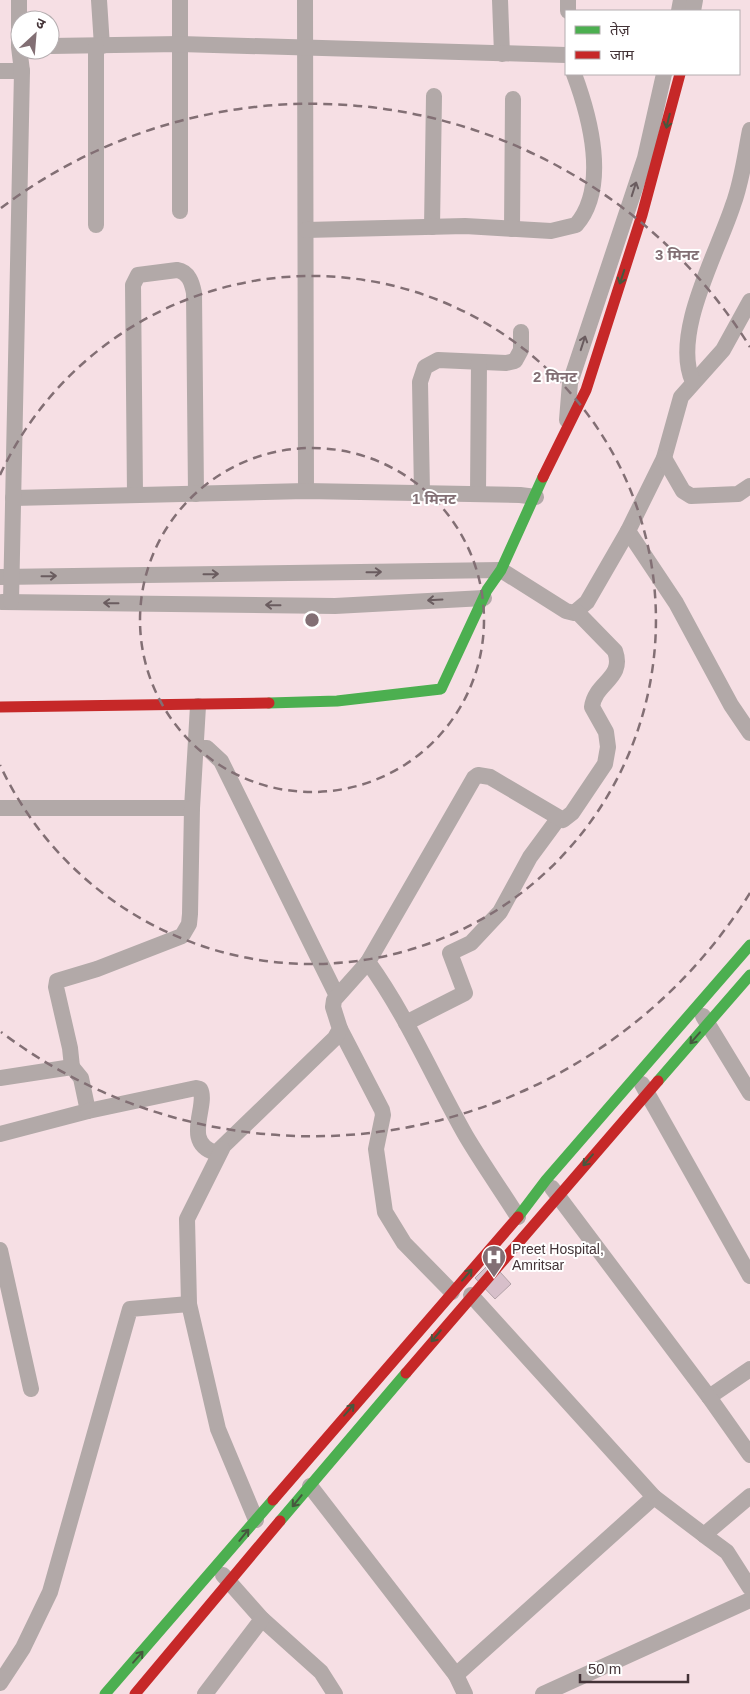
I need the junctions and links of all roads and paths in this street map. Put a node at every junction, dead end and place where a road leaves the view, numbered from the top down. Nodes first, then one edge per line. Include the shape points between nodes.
1 (99, 0) edge
2 (180, 0) edge
3 (304, 0) edge
4 (500, 0) edge
5 (180, 44) junction
6 (60, 46) edge
7 (99, 46) junction
8 (306, 46) junction
9 (502, 54) junction
10 (565, 55) edge
11 (21, 60) edge
12 (0, 71) edge
13 (22, 72) junction
14 (574, 75) edge
15 (664, 75) edge
16 (680, 75) edge
17 (434, 96) dead end
18 (513, 99) dead end
19 (750, 130) edge
20 (180, 211) dead end
21 (96, 225) dead end
22 (432, 227) junction
23 (512, 229) junction
24 (306, 230) junction
25 (750, 301) edge
26 (522, 332) dead end
27 (479, 362) junction
28 (693, 382) junction
29 (567, 425) junction
30 (664, 458) junction
31 (750, 486) edge
32 (306, 491) junction
33 (422, 493) junction
34 (196, 494) junction
35 (478, 494) junction
36 (135, 495) junction
37 (536, 497) junction
38 (13, 498) junction
39 (628, 531) junction
40 (502, 570) junction
41 (6, 577) edge
42 (484, 598) junction
43 (5, 602) edge
44 (577, 612) junction
45 (198, 706) junction
46 (0, 707) edge
47 (750, 733) edge
48 (196, 748) junction
49 (0, 808) edge
50 (192, 808) junction
51 (558, 819) junction
52 (750, 945) edge
53 (368, 962) junction
54 (750, 975) edge
55 (337, 996) junction
56 (696, 1005) junction
57 (406, 1023) junction
58 (707, 1023) junction
59 (340, 1030) junction
60 (72, 1067) junction
61 (637, 1075) junction
62 (0, 1078) edge
63 (647, 1093) junction
64 (750, 1093) edge
65 (88, 1111) junction
66 (0, 1134) edge
67 (222, 1149) junction
68 (546, 1180) junction
69 (557, 1195) junction
70 (518, 1217) junction
71 (0, 1250) edge
72 (750, 1276) edge
73 (452, 1292) junction
74 (471, 1295) junction
75 (189, 1304) junction
76 (750, 1368) edge
77 (31, 1389) dead end
78 (709, 1396) junction
79 (750, 1455) edge
80 (310, 1486) junction
81 (750, 1496) edge
82 (654, 1497) junction
83 (256, 1520) junction
84 (704, 1535) junction
85 (216, 1568) junction
86 (230, 1583) junction
87 (750, 1588) edge
88 (750, 1600) edge
89 (262, 1619) junction
90 (456, 1675) junction
91 (0, 1683) edge
92 (105, 1694) edge
93 (135, 1694) edge
94 (205, 1694) edge
95 (335, 1694) edge
96 (465, 1694) edge
97 (544, 1694) edge

1 - 7 street
2 - 5 street
3 - 8 street
4 - 9 street
5 - 7 street
5 - 8 street
5 - 20 street
6 - 7 street
7 - 21 street
8 - 9 street
8 - 24 street
9 - 10 street
11 - 13 street
12 - 13 street
13 - 38 street
14 - 23 street via 589,121 593,185 590,204 576,225 565,229
29 -> 15 street via 570,383 645,158
16 -> 29 street via 642,215 586,390
17 - 22 street
18 - 23 street
19 - 28 street via 734,203 691,322 688,362
22 - 23 street
22 - 24 street
24 - 32 street
25 - 28 street via 722,350
26 - 27 street via 521,350 515,361
27 - 33 street via 438,360 428,364 421,376
27 - 35 street
28 - 30 street via 677,406
29 - 37 street
30 - 31 street via 683,491 690,496 738,494
30 - 39 street
32 - 33 street
32 - 34 street
33 - 35 street
34 - 36 street
34 - 36 street via 194,293 192,282 177,270 138,275 133,286
35 - 37 street
36 - 38 street
37 - 40 street
38 - 41 street
39 - 44 street via 587,602
39 - 47 street via 676,603 731,705
41 -> 40 street
40 - 42 street
40 - 44 street via 566,611
41 - 43 street
42 -> 43 street via 335,606
42 - 45 street via 441,689 337,701
44 - 51 street via 615,652 618,666 596,692 592,707 606,732 605,764 572,813 563,820
45 - 46 street
45 - 48 street
48 - 50 street
48 - 55 street via 207,748 221,760
49 - 50 street
50 - 60 street via 190,914 186,931 182,936 133,956 57,981
51 - 53 street via 523,795 490,777 478,775
51 - 57 street via 530,857 500,912 471,943 450,953 465,993
52 - 56 street
53 - 55 street
53 - 57 street via 386,986
54 - 58 street
55 - 59 street via 332,1004
56 - 58 street
56 - 61 street
57 - 70 street via 467,1136
58 -> 63 street
58 - 64 street
59 - 67 street
59 - 73 street via 382,1110 376,1149 385,1212 404,1243
60 - 62 street
60 - 65 street via 81,1078
61 - 63 street
61 - 68 street
63 -> 69 street
63 - 72 street
65 - 66 street
65 - 67 street via 196,1088 202,1093 197,1132 209,1150 216,1153
67 - 75 street via 187,1219
68 - 69 street
68 - 70 street
69 - 74 street
69 - 78 street
73 -> 70 street
71 - 77 street
83 -> 73 street
74 -> 80 street
74 - 82 street
75 - 83 street via 218,1430
75 - 91 street via 130,1309 50,1592 23,1648
76 - 78 street
78 - 79 street
80 -> 86 street
80 - 90 street
81 - 84 street
82 - 84 street
82 - 90 street
85 -> 83 street
84 - 87 street via 727,1552
85 - 86 street
92 -> 85 street
86 - 89 street
86 - 93 street
88 - 97 street
89 - 94 street
89 - 95 street via 321,1672
90 - 96 street

